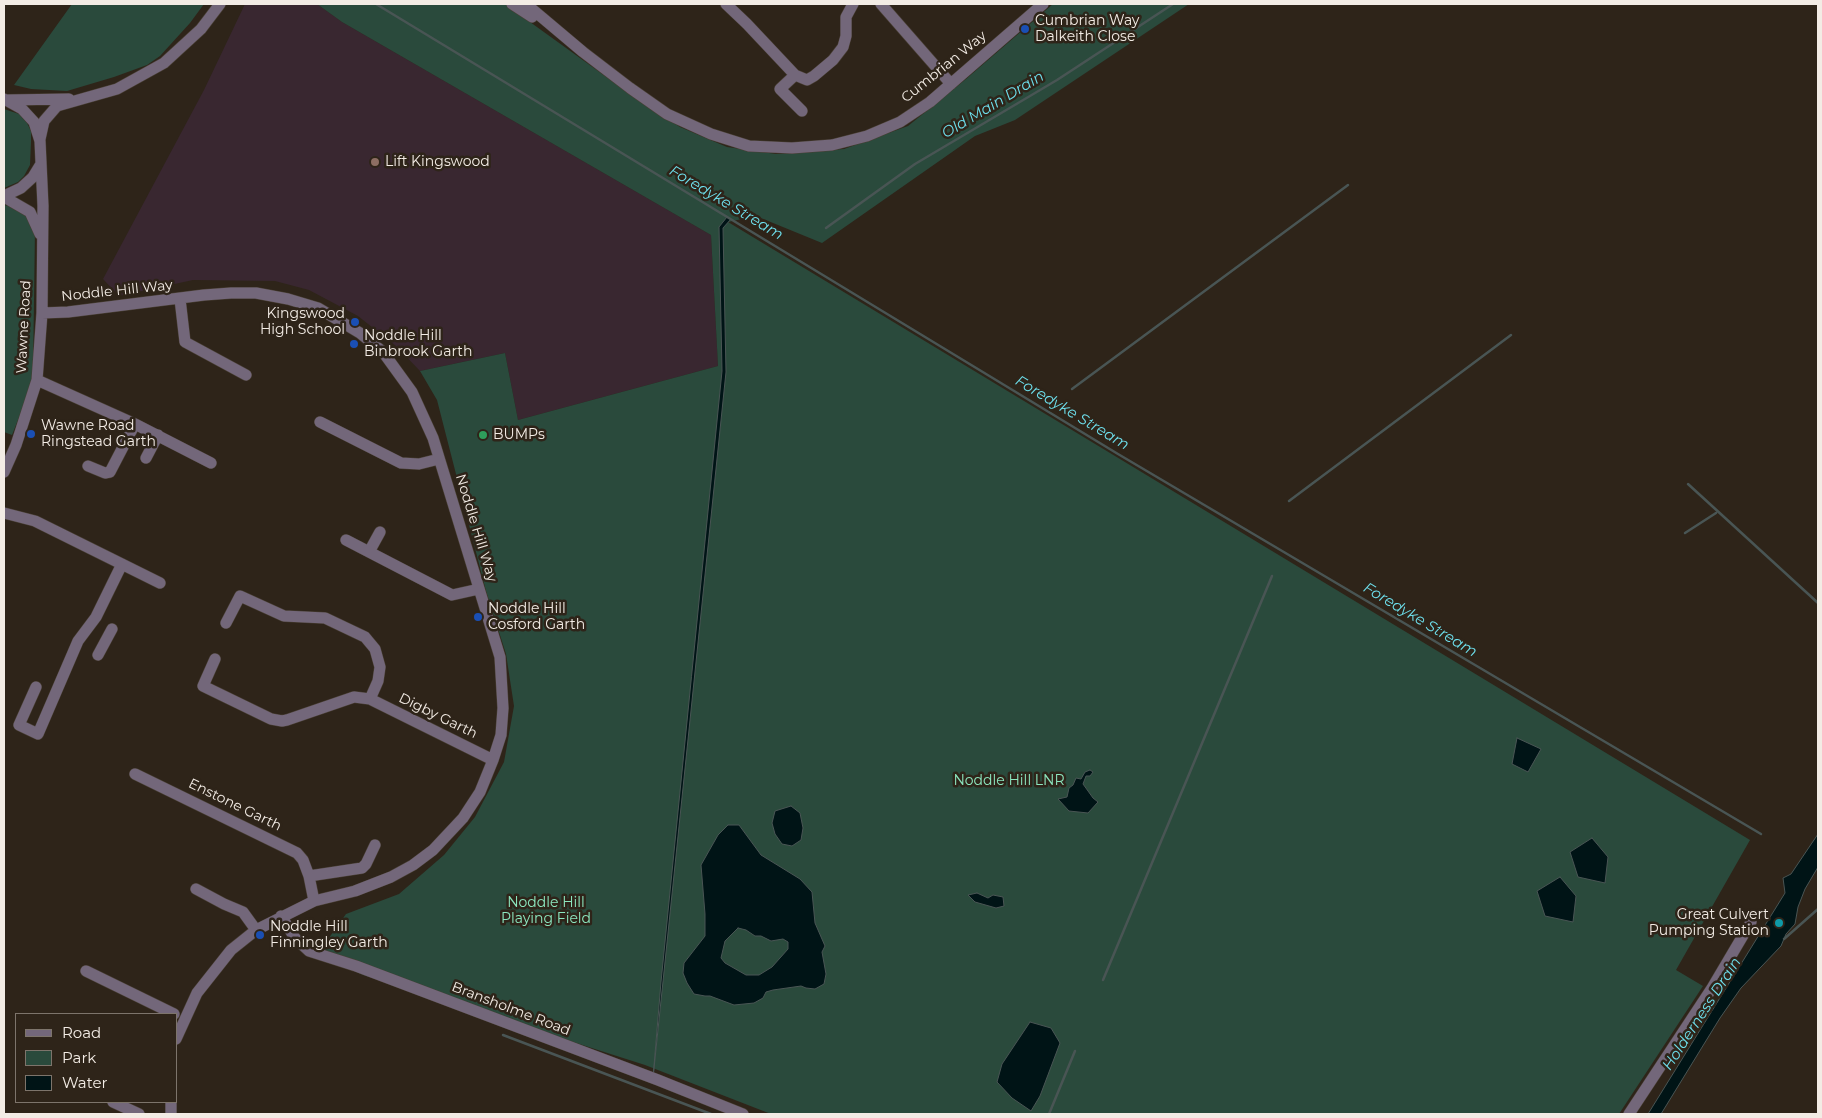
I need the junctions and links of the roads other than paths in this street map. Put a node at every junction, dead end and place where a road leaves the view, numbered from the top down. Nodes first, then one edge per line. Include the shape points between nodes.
1 (220, 4) edge
2 (512, 4) edge
3 (526, 4) edge
4 (726, 4) edge
5 (853, 4) edge
6 (1043, 4) edge
7 (888, 6) edge
8 (583, 52) junction
9 (796, 75) junction
10 (951, 84) junction
11 (83, 98) junction
12 (5, 100) edge
13 (802, 111) dead end
14 (40, 141) junction
15 (41, 164) junction
16 (4, 196) edge
17 (41, 238) junction
18 (180, 299) junction
19 (42, 313) junction
20 (246, 375) dead end
21 (37, 380) junction
22 (320, 422) dead end
23 (134, 424) junction
24 (158, 436) junction
25 (146, 458) dead end
26 (439, 459) junction
27 (211, 463) dead end
28 (88, 466) dead end
29 (5, 468) edge
30 (4, 514) edge
31 (380, 532) dead end
32 (346, 540) dead end
33 (369, 552) junction
34 (122, 564) junction
35 (160, 583) dead end
36 (479, 589) junction
37 (226, 623) dead end
38 (112, 629) dead end
39 (86, 630) junction
40 (104, 642) junction
41 (98, 655) dead end
42 (215, 659) dead end
43 (36, 687) dead end
44 (370, 699) junction
45 (493, 760) junction
46 (135, 774) dead end
47 (375, 845) dead end
48 (309, 876) junction
49 (196, 889) dead end
50 (314, 901) junction
51 (281, 916) junction
52 (1751, 922) dead end
53 (256, 930) junction
54 (86, 971) dead end
55 (172, 1013) edge
56 (178, 1016) edge
57 (115, 1103) edge
58 (139, 1114) edge
59 (743, 1114) edge
60 (1629, 1114) edge

1 - 11 street via 201,29 164,63 117,89
2 - 8 street, Cumbrian Way
3 - 8 street, Cumbrian Way
4 - 9 street
5 - 9 street via 846,17 843,47 833,60 807,80
6 - 10 street, Cumbrian Way
7 - 10 street
8 - 10 street, Cumbrian Way via 667,114 711,134 749,146 792,148 832,145 867,136 900,122
9 - 13 street via 780,89
11 - 12 street
11 - 14 street via 57,106 44,121
12 - 14 street via 22,109 34,122
14 - 15 street, Wawne Road
15 - 16 street via 21,188
15 - 17 street, Wawne Road
16 - 17 street, Wawne Road via 30,212
17 - 19 street, Wawne Road
18 - 19 street, Noddle Hill Way
18 - 20 street via 186,342
18 - 26 street, Noddle Hill Way via 256,293 318,308 338,318 383,352 412,392
19 - 21 street, Wawne Road
21 - 23 street
21 - 29 street, Wawne Road
22 - 26 street via 401,463 419,464
23 - 24 street
23 - 28 street via 110,472 104,473
24 - 25 street
24 - 27 street
26 - 36 street, Noddle Hill Way
30 - 34 street via 35,521
31 - 33 street
32 - 33 street
33 - 36 street via 452,594
34 - 35 street
34 - 39 street via 96,617
36 - 45 street, Noddle Hill Way via 500,657 503,708
37 - 44 street via 240,596 284,616 325,618 365,637 375,649 380,667
38 - 40 street
39 - 40 street
39 - 43 street via 78,641 38,734 20,725
40 - 41 street
42 - 44 street, Digby Garth via 203,686 276,720 287,720 354,697
44 - 45 street, Digby Garth
45 - 50 street, Noddle Hill Way via 480,792 463,818 433,850 392,877
46 - 48 street, Enstone Garth via 297,853
47 - 48 street via 362,868
48 - 50 street, Enstone Garth
49 - 53 street via 243,912
50 - 51 street, Noddle Hill Way
51 - 53 street, Noddle Hill Way
51 - 59 street, Bransholme Road via 295,938 309,951
52 - 60 street
53 - 56 street, Noddle Hill Way via 231,950
54 - 55 street
57 - 58 street

